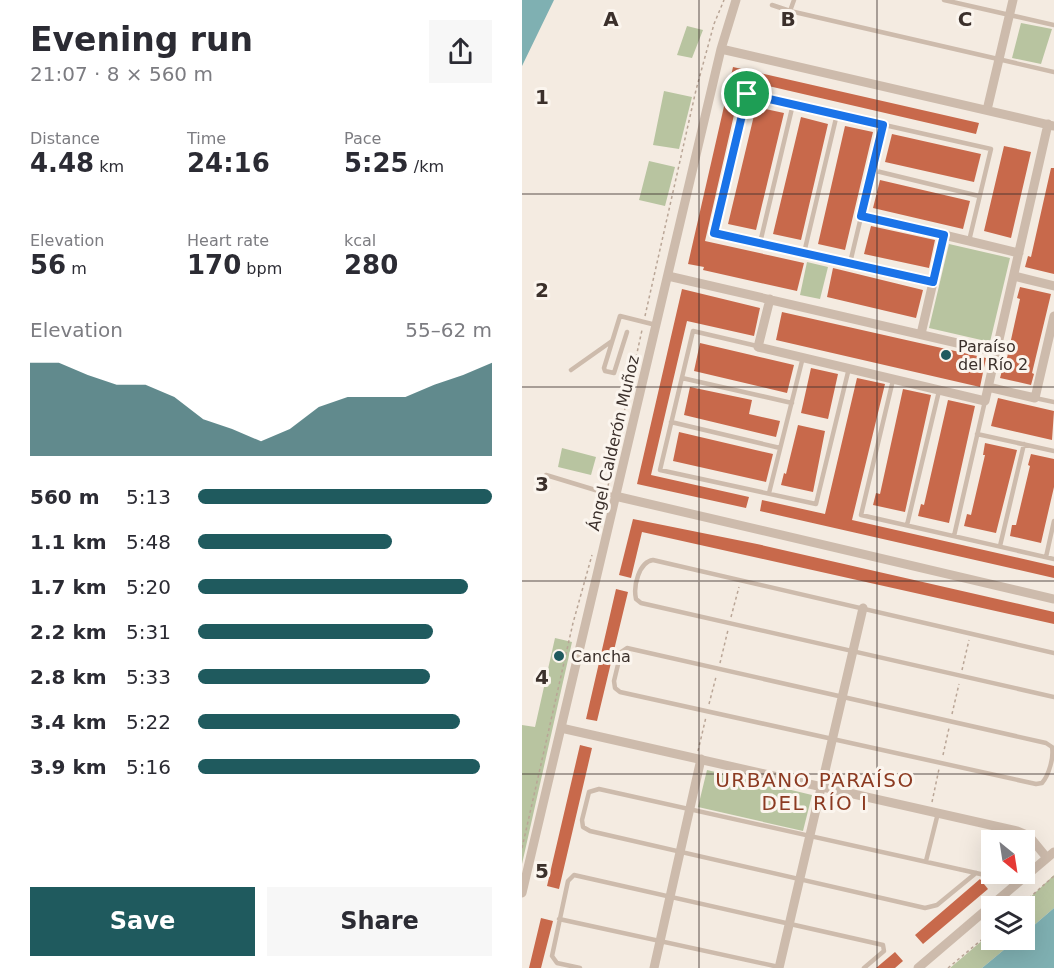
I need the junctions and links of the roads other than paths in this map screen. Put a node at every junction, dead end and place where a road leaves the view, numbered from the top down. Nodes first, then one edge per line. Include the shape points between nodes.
1 (736, 0) edge
2 (794, 0) edge
3 (944, 0) edge
4 (1013, 0) edge
5 (772, 5) dead end
6 (790, 11) junction
7 (1010, 15) junction
8 (1054, 25) edge
9 (721, 49) junction
10 (999, 59) junction
11 (1054, 72) edge
12 (793, 104) junction
13 (987, 110) junction
14 (837, 114) junction
15 (883, 125) junction
16 (1051, 125) edge
17 (872, 170) junction
18 (980, 196) junction
19 (861, 216) junction
20 (944, 235) junction
21 (969, 241) junction
22 (760, 243) junction
23 (804, 253) junction
24 (1019, 253) junction
25 (850, 263) junction
26 (668, 276) junction
27 (1014, 276) junction
28 (933, 282) junction
29 (1054, 286) edge
30 (770, 300) junction
31 (1054, 316) edge
32 (656, 325) junction
33 (627, 332) dead end
34 (921, 334) junction
35 (612, 341) junction
36 (758, 347) junction
37 (996, 352) junction
38 (803, 357) junction
39 (849, 368) junction
40 (571, 370) dead end
41 (682, 378) junction
42 (893, 379) junction
43 (988, 387) junction
44 (940, 390) junction
45 (1035, 398) junction
46 (985, 401) junction
47 (1054, 402) edge
48 (792, 403) junction
49 (671, 422) junction
50 (977, 434) junction
51 (1024, 444) junction
52 (780, 448) junction
53 (1054, 451) edge
54 (546, 475) dead end
55 (769, 493) junction
56 (611, 495) junction
57 (1054, 521) edge
58 (907, 525) junction
59 (954, 536) junction
60 (1000, 546) junction
61 (1046, 557) junction
62 (1054, 559) edge
63 (1054, 599) edge
64 (863, 608) junction
65 (853, 651) junction
66 (1054, 652) edge
67 (843, 696) junction
68 (1054, 697) edge
69 (561, 729) junction
70 (833, 739) junction
71 (701, 759) junction
72 (822, 786) junction
73 (690, 809) junction
74 (938, 813) junction
75 (810, 836) junction
76 (680, 852) junction
77 (1051, 855) edge
78 (926, 861) junction
79 (976, 873) junction
80 (981, 874) edge
81 (800, 879) junction
82 (522, 893) edge
83 (670, 896) junction
84 (559, 919) junction
85 (790, 923) junction
86 (660, 940) junction
87 (580, 968) edge
88 (654, 968) edge
89 (781, 968) edge
90 (864, 968) edge
91 (918, 968) edge

1 - 9 street, Ángel Calderón Muñoz
2 - 6 lane
3 - 7 lane
4 - 7 street
5 - 6 lane
6 - 10 lane
7 - 8 lane
7 - 10 street
9 - 13 street
9 - 26 street, Ángel Calderón Muñoz
10 - 11 lane
10 - 13 street
12 - 14 lane
12 - 22 lane
12 - 22 lane via 747,94 719,210 714,233
13 - 16 street
14 - 15 lane
14 - 23 lane
15 - 17 lane
15 - 18 lane via 991,149
16 - 24 street
17 - 18 lane
17 - 19 lane
18 - 21 lane
19 - 20 lane
19 - 25 lane
20 - 21 street
20 - 28 street
21 - 24 street
22 - 23 lane
23 - 25 lane
24 - 27 street
25 - 28 lane
26 - 30 street
26 - 32 street, Ángel Calderón Muñoz
27 - 29 street
27 - 37 street
28 - 34 street
30 - 34 street
30 - 36 street
31 - 45 street
32 - 35 lane via 620,316
32 - 56 street, Ángel Calderón Muñoz
33 - 35 lane via 613,374 604,369
34 - 37 street
35 - 40 lane
36 - 38 street
36 - 41 lane via 693,331
37 - 43 street
38 - 39 street
38 - 48 lane
39 - 42 street
39 - 55 lane via 816,504
41 - 48 lane
41 - 49 lane
42 - 44 street
42 - 58 lane via 861,515
43 - 45 street
43 - 46 street
44 - 46 street
44 - 58 lane
45 - 47 lane
46 - 50 lane
48 - 52 lane
49 - 52 lane
49 - 55 lane via 660,470
50 - 51 lane
50 - 59 lane
51 - 53 lane
51 - 60 lane
52 - 55 lane
54 - 56 lane
56 - 63 street
56 - 69 street, Ángel Calderón Muñoz
57 - 61 lane
58 - 59 lane
59 - 60 lane
60 - 61 lane
61 - 62 lane
64 - 65 street
64 - 65 lane via 653,560 641,566 634,592 641,603
64 - 66 lane
65 - 67 street
65 - 68 lane
67 - 70 street
67 - 70 lane via 1046,742 1053,753 1047,778 1036,784
67 - 70 lane via 632,648 621,652 616,673 614,685 620,692
69 - 71 street
69 - 82 street, Ángel Calderón Muñoz
70 - 72 street
71 - 72 street
71 - 73 street
72 - 74 street
72 - 75 street
73 - 75 lane
73 - 76 street
73 - 76 lane via 595,788 588,795 582,820 583,827 590,831
74 - 77 street via 1024,833
74 - 78 lane
75 - 78 lane
75 - 81 street
76 - 81 lane
76 - 83 street
77 - 91 street
78 - 79 lane
79 - 80 lane
79 - 81 lane via 929,908
81 - 85 street
83 - 84 lane via 574,875 568,881
83 - 85 lane
83 - 86 street
84 - 86 lane
84 - 87 lane via 553,959
85 - 89 street
85 - 90 lane via 883,945 885,949
86 - 88 street
86 - 89 lane

